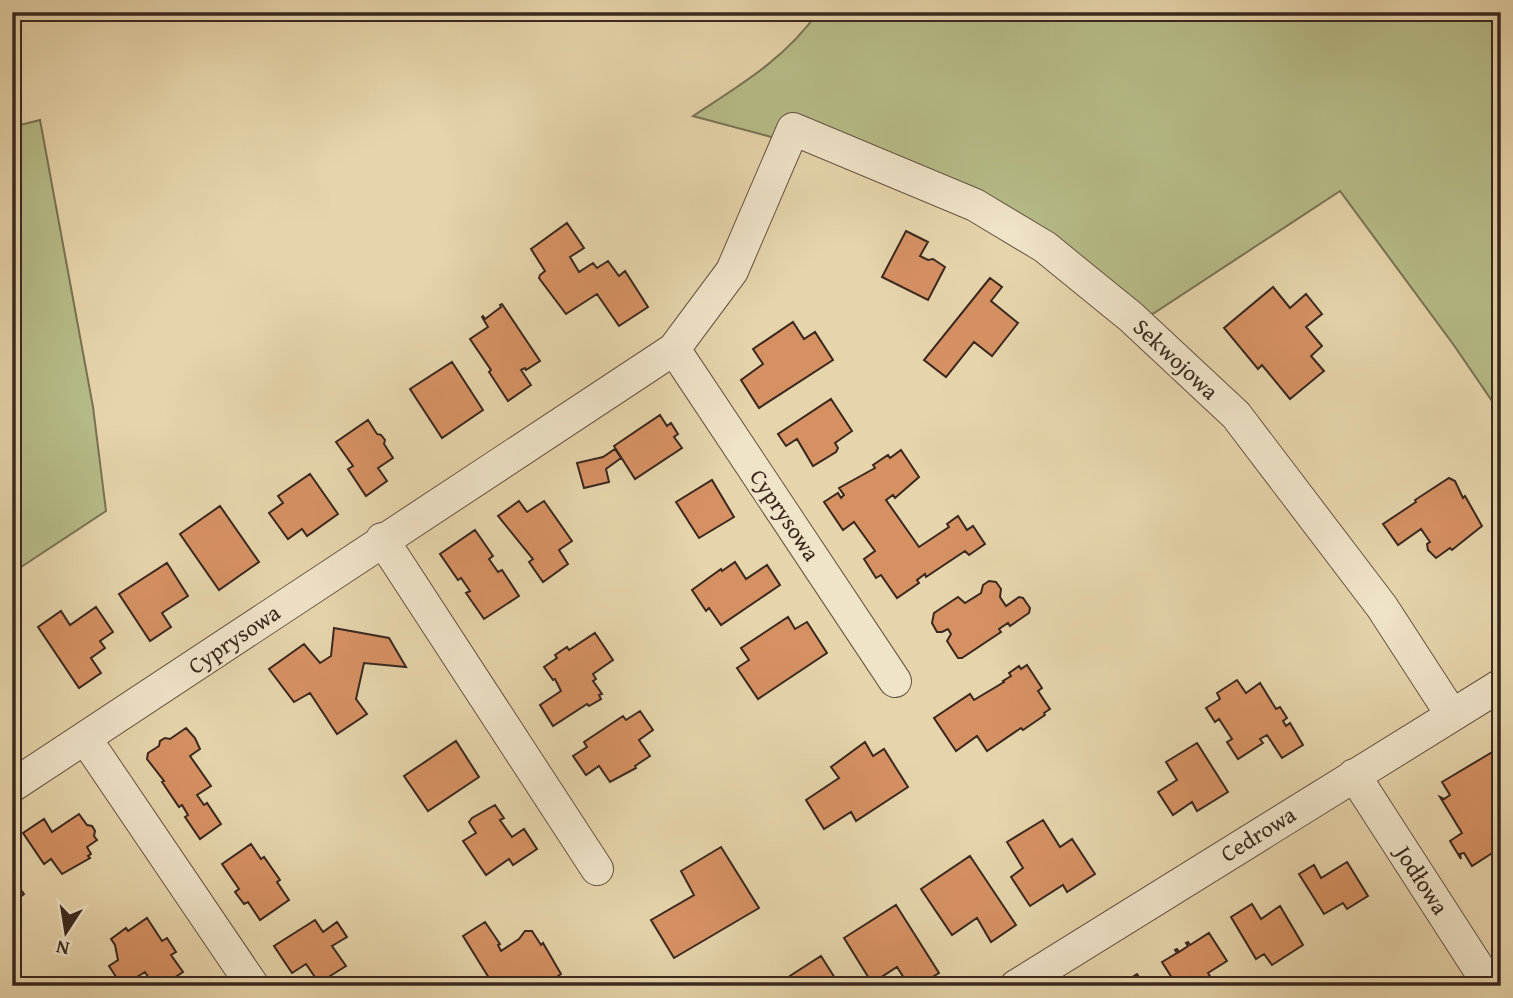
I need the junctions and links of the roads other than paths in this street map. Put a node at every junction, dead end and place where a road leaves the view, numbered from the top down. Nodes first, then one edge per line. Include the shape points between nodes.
1 (793, 129) joint
2 (674, 348) junction
3 (382, 540) junction
4 (895, 681) dead end
5 (1501, 685) edge
6 (1452, 715) junction
7 (85, 738) junction
8 (1354, 775) junction
9 (12, 786) edge
10 (597, 869) dead end
11 (253, 986) edge
12 (1016, 986) edge
13 (1490, 986) edge

1 - 2 street, Cyprysowa via 732,271
1 - 6 street, Sekwojowa via 975,205 1045,247 1131,317 1236,415 1382,607
2 - 3 street, Cyprysowa
2 - 4 street, Cyprysowa
3 - 7 street, Cyprysowa
3 - 10 street
5 - 6 street, Cedrowa
6 - 8 street, Cedrowa
7 - 9 street, Cyprysowa
7 - 11 street
8 - 12 street, Cedrowa
8 - 13 street, Jodłowa

